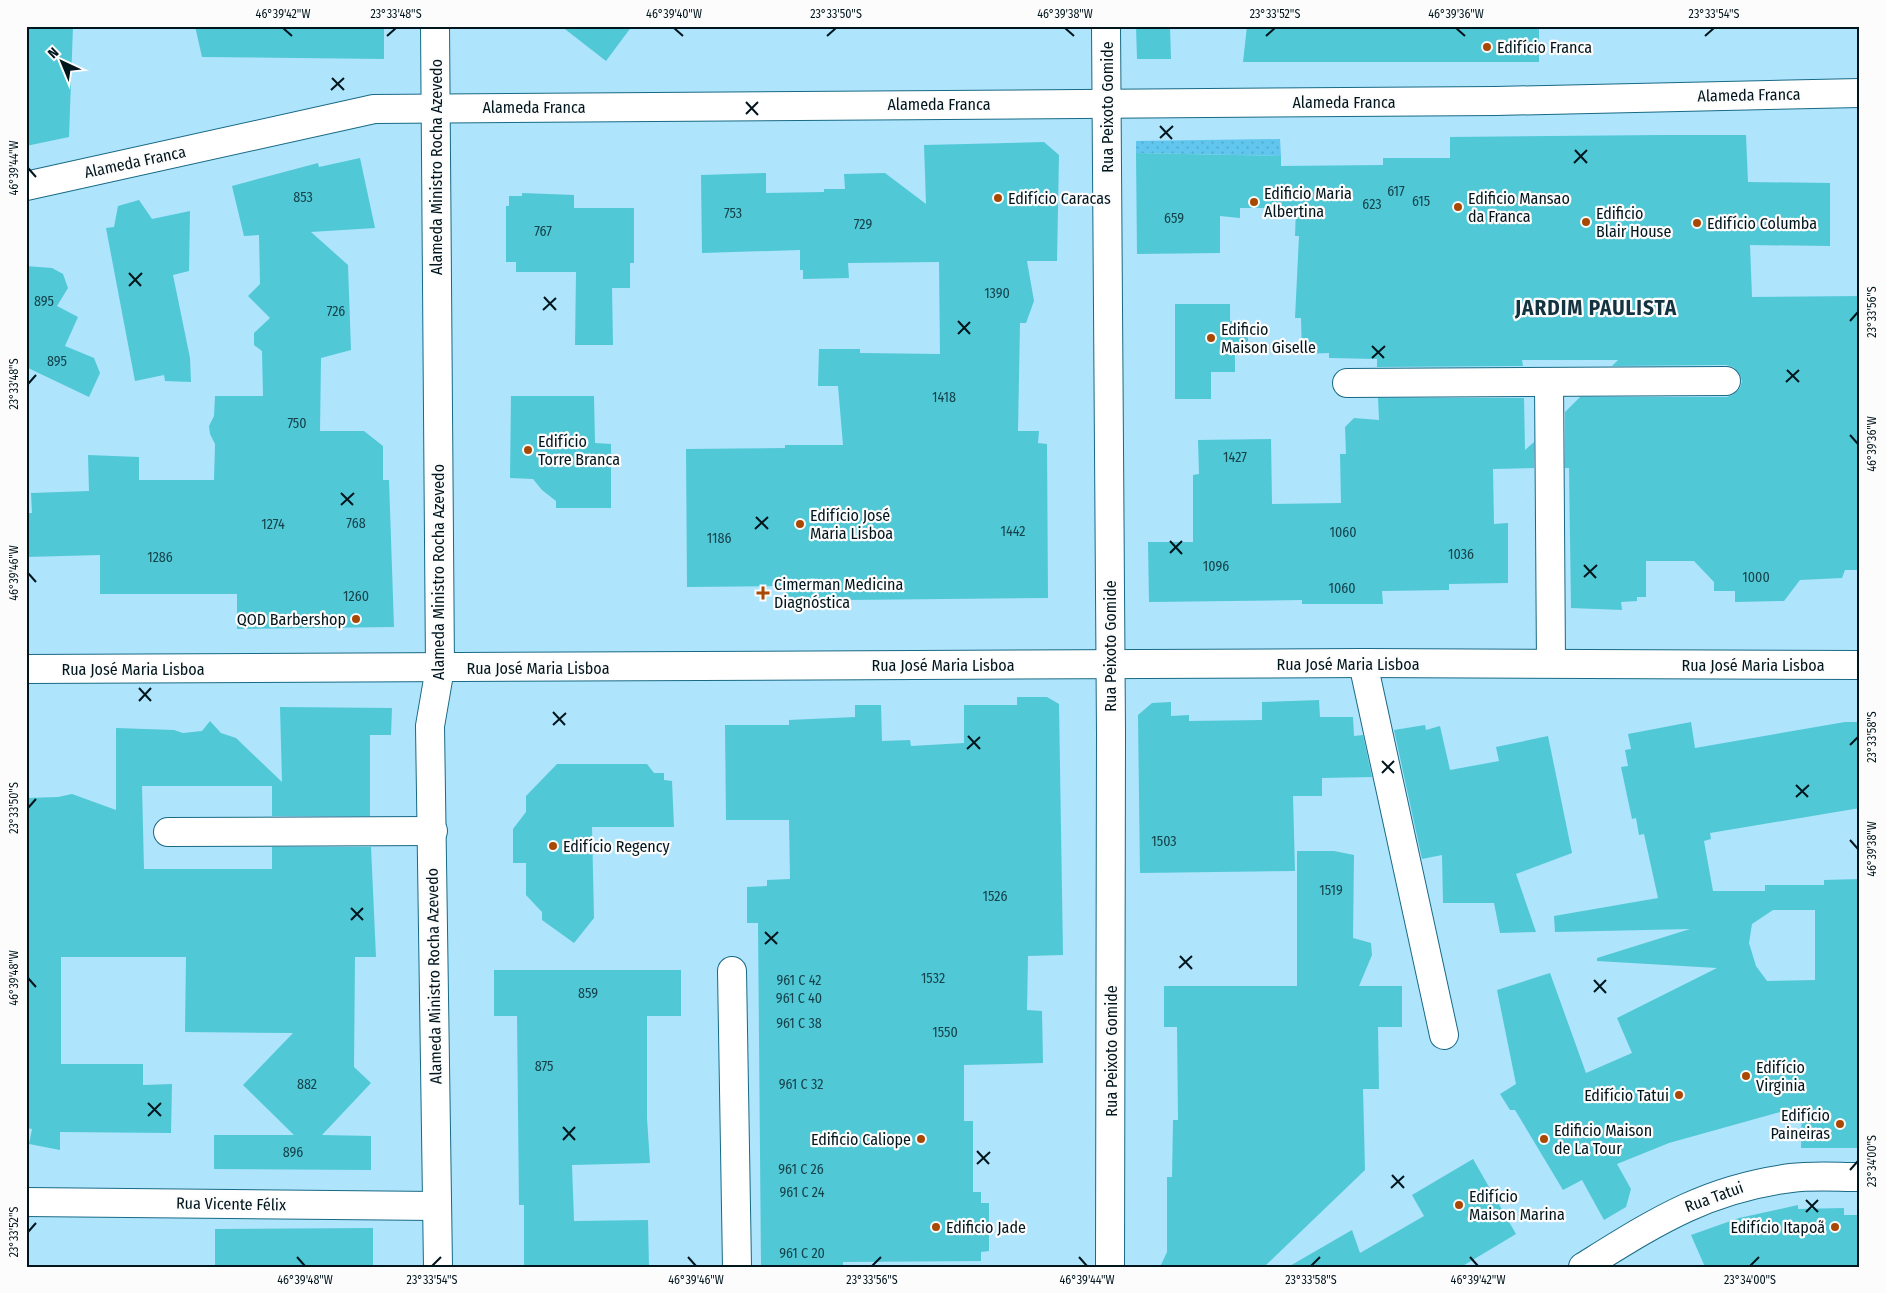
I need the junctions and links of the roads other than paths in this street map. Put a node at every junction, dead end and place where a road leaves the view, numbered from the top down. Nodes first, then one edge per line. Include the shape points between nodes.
1 (435, 26) edge
2 (1106, 26) edge
3 (1860, 93) edge
4 (1106, 103) junction
5 (436, 108) junction
6 (26, 186) edge
7 (1726, 381) dead end
8 (1549, 382) junction
9 (1347, 383) dead end
10 (1363, 663) junction
11 (1551, 663) junction
12 (1110, 664) junction
13 (1860, 665) edge
14 (440, 668) junction
15 (26, 669) edge
16 (432, 831) junction
17 (168, 832) dead end
18 (732, 971) dead end
19 (1444, 1035) dead end
20 (1860, 1177) edge
21 (26, 1202) edge
22 (436, 1206) junction
23 (438, 1267) edge
24 (737, 1267) edge
25 (1110, 1267) edge
26 (1583, 1267) edge

1 - 5 street, Alameda Ministro Rocha Azevedo
2 - 4 street, Rua Peixoto Gomide
3 - 4 street, Alameda Franca via 1496,101
4 - 5 street, Alameda Franca
4 - 12 street, Rua Peixoto Gomide
5 - 6 street, Alameda Franca via 374,109
5 - 14 street, Alameda Ministro Rocha Azevedo
7 - 8 street
8 - 9 street
8 - 11 street
10 - 11 street, Rua José Maria Lisboa
10 - 12 street, Rua José Maria Lisboa
10 - 19 street
11 - 13 street, Rua José Maria Lisboa
12 - 14 street, Rua José Maria Lisboa
12 - 25 street, Rua Peixoto Gomide
14 - 15 street, Rua José Maria Lisboa
14 - 16 street, Alameda Ministro Rocha Azevedo via 430,726
16 - 17 street
16 - 22 street, Alameda Ministro Rocha Azevedo
18 - 24 street
20 - 26 street, Rua Tatui via 1793,1178 1750,1184 1710,1196 1665,1216
21 - 22 street, Rua Vicente Félix
22 - 23 street, Alameda Ministro Rocha Azevedo

